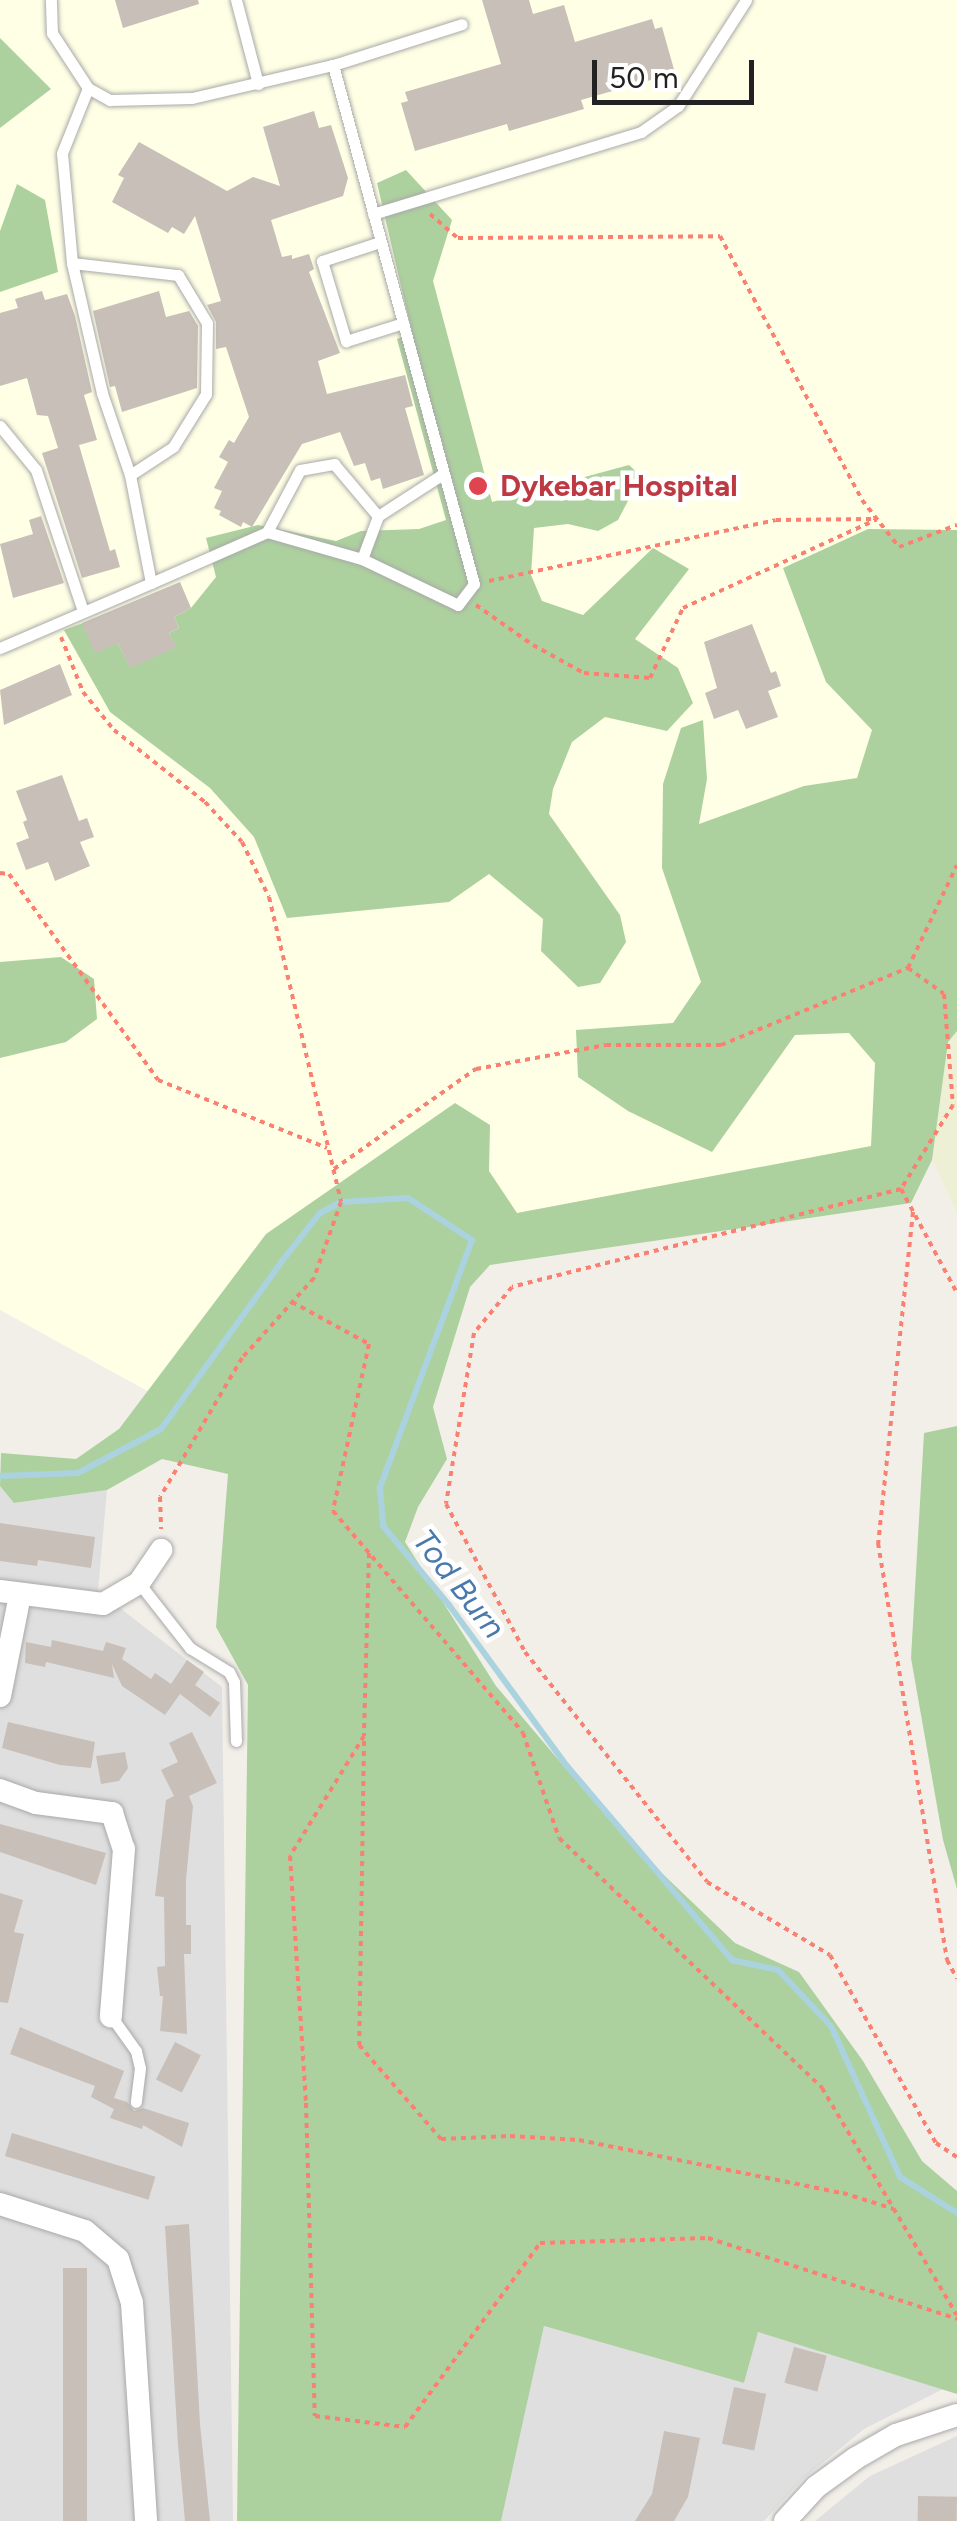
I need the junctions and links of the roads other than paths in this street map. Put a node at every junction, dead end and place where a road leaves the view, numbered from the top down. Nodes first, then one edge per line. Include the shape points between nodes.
1 (51, 0) edge
2 (236, 0) edge
3 (746, 0) edge
4 (462, 24) dead end
5 (333, 65) junction
6 (258, 84) junction
7 (88, 88) junction
8 (373, 214) junction
9 (380, 242) junction
10 (72, 263) junction
11 (403, 323) junction
12 (0, 426) edge
13 (443, 474) junction
14 (130, 476) junction
15 (378, 516) junction
16 (267, 532) junction
17 (362, 559) junction
18 (152, 583) junction
19 (83, 611) junction
20 (0, 648) edge
21 (161, 1550) road end
22 (139, 1583) junction
23 (10, 1593) edge
24 (0, 1696) edge
25 (236, 1741) dead end
26 (0, 1790) edge
27 (111, 2016) joint
28 (136, 2102) dead end
29 (0, 2204) edge
30 (957, 2416) edge
31 (146, 2521) edge
32 (785, 2521) edge

1 - 7 lane via 52,33
2 - 6 lane
3 - 8 lane via 678,106 641,132
4 - 5 lane
5 - 6 lane
5 - 8 lane
6 - 7 lane via 176,99 110,100
7 - 10 lane via 62,153
8 - 9 lane
9 - 11 lane
9 - 11 lane via 322,261 346,341
10 - 14 lane via 102,393
10 - 14 lane via 178,276 207,323 206,394 173,447
11 - 13 lane
12 - 19 lane via 36,470
13 - 15 lane
13 - 17 lane via 474,584 458,605
14 - 18 lane
15 - 16 lane via 334,464 300,470
15 - 17 lane
16 - 17 lane
16 - 18 lane
18 - 19 lane
19 - 20 lane
21 - 22 street
22 - 23 street via 102,1604
22 - 25 lane via 190,1648 229,1672
23 - 24 street
26 - 27 street via 36,1803 112,1813 124,1850
27 - 28 lane via 136,2052
29 - 31 street via 85,2232 118,2259 132,2303
30 - 32 street via 896,2435 856,2458

